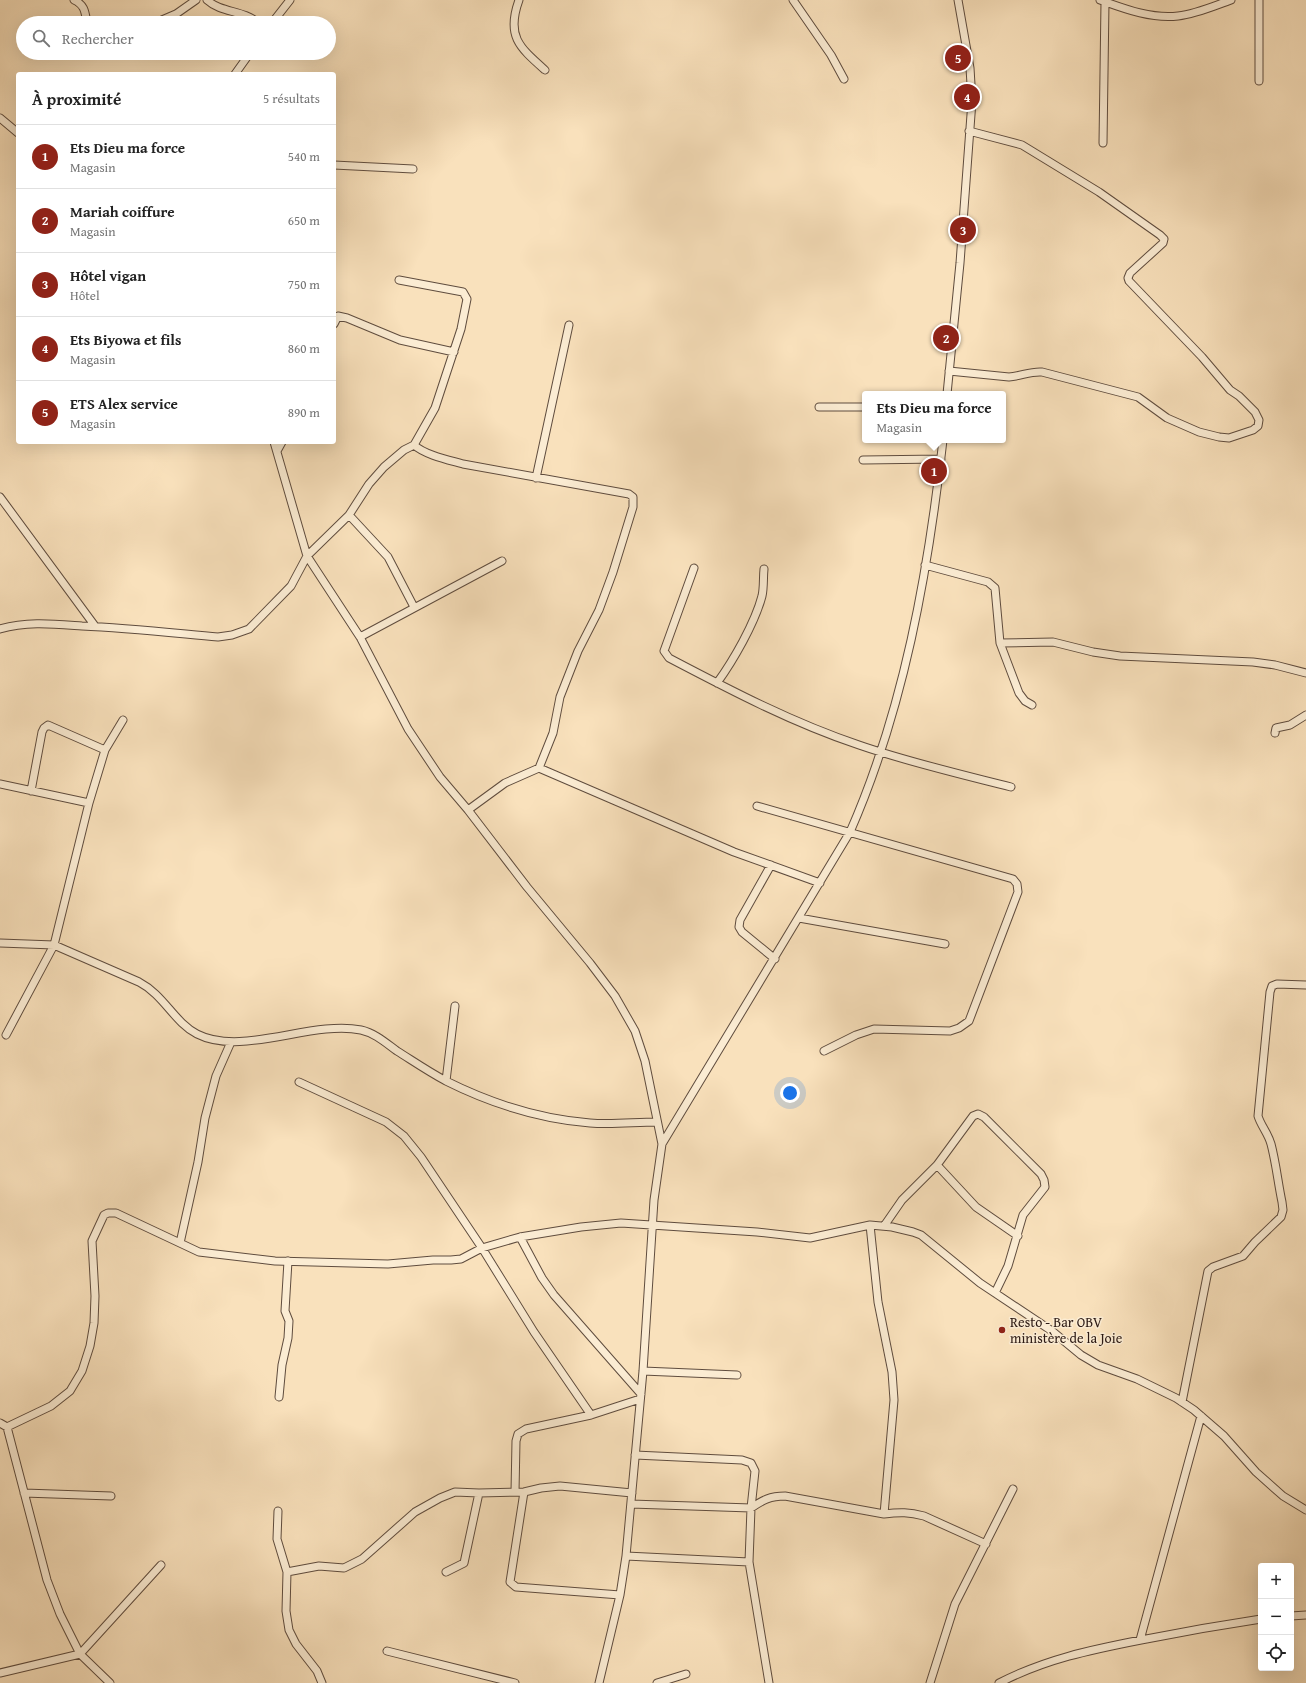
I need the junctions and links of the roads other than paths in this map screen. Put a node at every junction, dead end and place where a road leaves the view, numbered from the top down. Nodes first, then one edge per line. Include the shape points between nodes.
1 (74, 0) edge
2 (196, 0) edge
3 (207, 0) edge
4 (290, 0) edge
5 (519, 0) edge
6 (793, 0) edge
7 (958, 0) edge
8 (1231, 0) edge
9 (1259, 0) edge
10 (1102, 1) edge
11 (86, 16) edge
12 (171, 16) edge
13 (249, 16) edge
14 (277, 16) edge
15 (245, 60) edge
16 (545, 70) dead end
17 (236, 72) edge
18 (844, 79) dead end
19 (1259, 81) dead end
20 (0, 118) edge
21 (16, 131) edge
22 (969, 131) junction
23 (1102, 143) dead end
24 (336, 165) edge
25 (413, 169) dead end
26 (399, 280) dead end
27 (336, 320) edge
28 (569, 325) dead end
29 (454, 352) junction
30 (949, 371) junction
31 (947, 391) edge
32 (819, 407) dead end
33 (862, 407) edge
34 (943, 443) edge
35 (275, 444) edge
36 (281, 444) edge
37 (414, 445) junction
38 (277, 451) junction
39 (941, 459) junction
40 (863, 460) dead end
41 (536, 478) junction
42 (0, 497) edge
43 (349, 515) junction
44 (307, 556) junction
45 (502, 561) dead end
46 (925, 565) junction
47 (694, 568) dead end
48 (764, 569) dead end
49 (414, 607) junction
50 (95, 626) junction
51 (0, 629) edge
52 (360, 637) junction
53 (1000, 643) junction
54 (1306, 673) edge
55 (717, 683) junction
56 (1032, 705) dead end
57 (1306, 715) edge
58 (122, 720) dead end
59 (1275, 733) dead end
60 (105, 750) junction
61 (881, 752) junction
62 (539, 768) junction
63 (0, 784) edge
64 (1011, 787) dead end
65 (31, 790) junction
66 (89, 803) junction
67 (757, 806) dead end
68 (468, 810) junction
69 (850, 832) junction
70 (771, 865) junction
71 (820, 883) junction
72 (799, 918) junction
73 (0, 943) edge
74 (945, 944) dead end
75 (54, 945) junction
76 (774, 959) junction
77 (1306, 984) edge
78 (455, 1006) dead end
79 (6, 1035) dead end
80 (231, 1042) junction
81 (824, 1051) dead end
82 (446, 1081) junction
83 (299, 1082) dead end
84 (656, 1122) junction
85 (662, 1144) junction
86 (937, 1165) junction
87 (653, 1224) junction
88 (870, 1225) junction
89 (884, 1226) junction
90 (1018, 1236) junction
91 (520, 1237) junction
92 (180, 1244) junction
93 (482, 1248) junction
94 (288, 1261) junction
95 (995, 1293) junction
96 (643, 1371) junction
97 (737, 1375) dead end
98 (279, 1397) dead end
99 (641, 1397) junction
100 (1182, 1402) junction
101 (591, 1415) junction
102 (1201, 1416) junction
103 (0, 1423) edge
104 (7, 1427) junction
105 (635, 1455) junction
106 (1013, 1489) dead end
107 (515, 1492) junction
108 (524, 1492) junction
109 (24, 1493) junction
110 (479, 1493) junction
111 (632, 1493) junction
112 (111, 1496) dead end
113 (631, 1504) junction
114 (751, 1508) junction
115 (1306, 1510) edge
116 (278, 1511) dead end
117 (884, 1514) junction
118 (986, 1544) junction
119 (626, 1556) junction
120 (749, 1562) junction
121 (161, 1565) dead end
122 (287, 1572) junction
123 (446, 1572) dead end
124 (620, 1595) junction
125 (1306, 1615) edge
126 (1294, 1616) edge
127 (1258, 1620) edge
128 (1140, 1640) junction
129 (387, 1651) dead end
130 (80, 1654) junction
131 (0, 1673) edge
132 (686, 1674) dead end
133 (110, 1683) edge
134 (322, 1683) edge
135 (515, 1683) edge
136 (599, 1683) edge
137 (658, 1683) edge
138 (768, 1683) edge
139 (930, 1683) edge
140 (999, 1683) edge

1 - 11 street via 85,8
2 - 12 street
3 - 13 street
4 - 14 street
5 - 16 street via 514,15 515,34 525,52
6 - 18 street
7 - 22 street via 972,85
8 - 10 street via 1186,14 1165,17 1140,13
9 - 19 street
10 - 23 street
15 - 17 street
20 - 21 street
22 - 30 street
22 - 30 street via 1022,145 1099,192 1164,239 1163,243 1130,273 1129,281 1230,390 1254,412 1259,420 1258,426 1230,438 1219,437 1199,432 1167,418 1138,397 1042,372 1009,377
24 - 25 street
26 - 29 street via 463,292 467,299 462,329
27 - 29 street via 338,316 347,318 400,340
28 - 41 street
29 - 37 street via 435,408
30 - 31 street
32 - 33 street
34 - 39 street
35 - 38 street
36 - 38 street
37 - 41 street via 439,457 463,464
37 - 43 street via 393,457 369,484
38 - 44 street
39 - 40 street
39 - 46 street
41 - 62 street via 629,494 633,497 633,506 613,572 560,697 553,733
42 - 50 street
43 - 44 street
43 - 49 street via 388,557
44 - 50 street via 291,586 249,629 232,635 218,637
44 - 52 street
45 - 49 street
46 - 53 street via 988,582 995,588
46 - 61 street via 910,645
47 - 55 street via 664,651 669,658
48 - 55 street via 762,596 751,625
49 - 52 street
50 - 51 street via 35,623
52 - 68 street via 408,728 440,777
53 - 54 street via 1053,642 1120,656 1253,662
53 - 56 street via 1019,693
55 - 61 street via 820,731
57 - 59 street via 1290,725 1276,728
58 - 60 street
60 - 65 street via 48,725 42,732
60 - 66 street
61 - 64 street
61 - 69 street
62 - 68 street via 505,783
62 - 70 street via 720,846
63 - 65 street
65 - 66 street
66 - 75 street
67 - 69 street
68 - 84 street via 615,996 635,1031 645,1061
69 - 71 street
69 - 81 street via 1013,879 1018,892 969,1021 950,1031 874,1029
70 - 71 street
70 - 76 street via 740,920 739,927
71 - 72 street
72 - 74 street
72 - 76 street
73 - 75 street
75 - 79 street
75 - 80 street via 148,987 197,1034
76 - 85 street
77 - 100 street via 1277,984 1272,986 1270,992 1258,1116 1271,1143 1282,1202 1281,1217 1243,1256 1208,1271
78 - 82 street
80 - 82 street via 339,1028 362,1030 376,1036
80 - 92 street via 216,1076 204,1118 198,1162
82 - 84 street via 477,1095 550,1117 591,1123
83 - 93 street via 386,1122 404,1136
84 - 85 street
85 - 87 street
86 - 89 street via 902,1200
86 - 90 street via 976,1207
86 - 90 street via 973,1116 978,1114 984,1117 1044,1180 1045,1187 1023,1215
87 - 88 street via 810,1238
87 - 91 street via 621,1223
87 - 96 street
88 - 89 street
88 - 117 street via 878,1302 892,1372 894,1400
89 - 95 street via 921,1235
90 - 95 street
91 - 93 street
91 - 99 street via 554,1295
92 - 94 street via 199,1252
92 - 104 street via 116,1213 104,1215 92,1241 94,1323 82,1371 70,1391 51,1406
93 - 94 street via 461,1259 451,1260 388,1264
93 - 101 street via 534,1332
94 - 98 street via 288,1338 279,1383
95 - 100 street via 1098,1365 1137,1379
96 - 97 street
96 - 99 street
99 - 101 street
99 - 105 street
100 - 102 street
101 - 107 street via 526,1429 518,1434
102 - 115 street via 1224,1436 1256,1472 1284,1496
102 - 128 street
103 - 104 street
104 - 109 street
105 - 111 street
105 - 114 street via 742,1460 751,1463 755,1471
106 - 118 street
107 - 108 street
107 - 110 street
108 - 111 street via 560,1486
108 - 124 street via 510,1582 516,1587
109 - 112 street
109 - 130 street via 47,1580
110 - 122 street via 455,1492 440,1498 416,1512 362,1559 344,1568 319,1566
110 - 123 street via 464,1563
111 - 113 street
113 - 114 street
113 - 119 street
114 - 117 street via 763,1499 785,1496
114 - 120 street
116 - 122 street via 277,1539
117 - 118 street via 900,1512 924,1516
118 - 139 street via 955,1604
119 - 120 street
119 - 124 street
120 - 138 street
121 - 130 street
122 - 134 street via 286,1611 289,1630 296,1644 317,1671
124 - 136 street
125 - 126 street
127 - 128 street via 1193,1629
128 - 140 street via 1056,1658
129 - 135 street
130 - 131 street
130 - 133 street
132 - 137 street

